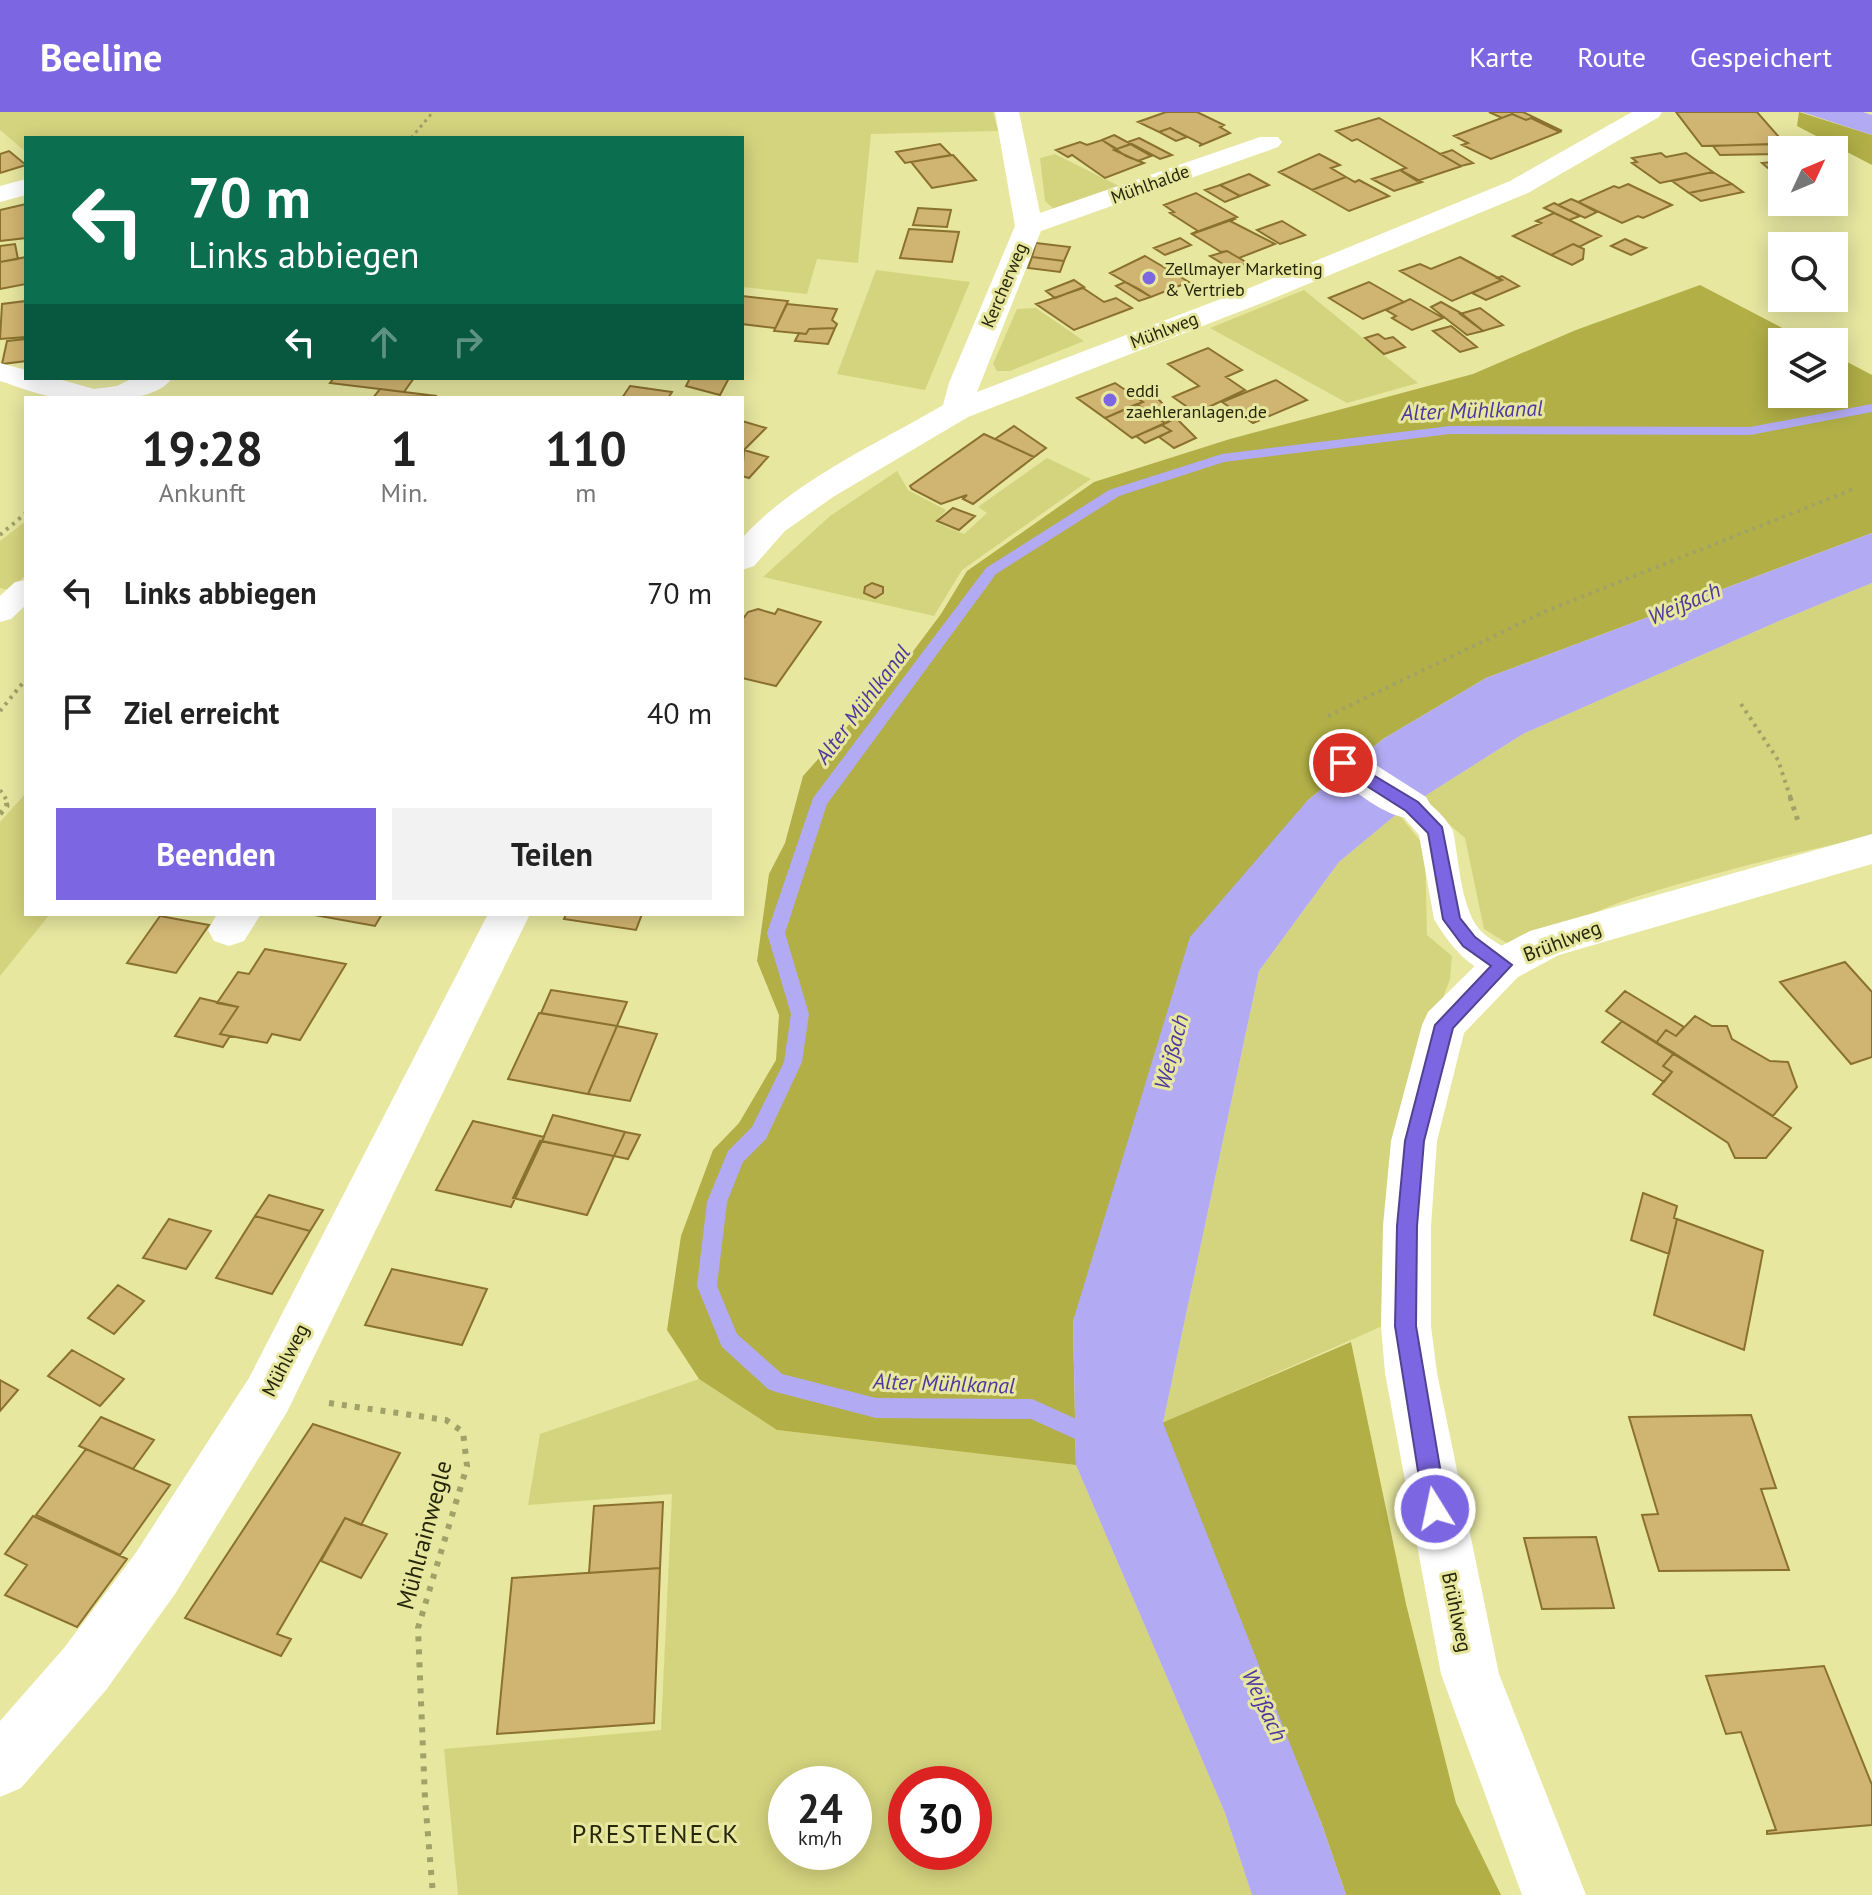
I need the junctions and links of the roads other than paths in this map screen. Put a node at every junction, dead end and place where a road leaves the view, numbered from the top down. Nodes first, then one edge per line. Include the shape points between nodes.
1 (1007, 112) edge
2 (1650, 112) edge
3 (1269, 142) dead end
4 (24, 188) edge
5 (0, 194) edge
6 (1029, 226) junction
7 (0, 372) edge
8 (24, 379) edge
9 (29, 380) edge
10 (153, 380) edge
11 (86, 396) edge
12 (108, 396) edge
13 (957, 410) junction
14 (744, 557) edge
15 (24, 591) edge
16 (0, 612) edge
17 (1343, 763) road end
18 (1412, 807) joint
19 (1872, 849) edge
20 (508, 916) edge
21 (1503, 965) junction
22 (0, 1767) edge
23 (1554, 1895) edge

1 - 6 street, Kercherweg
2 - 13 street, Mühlweg via 1603,125 1519,187
3 - 6 street, Mühlhalde
4 - 5 street
6 - 13 street, Kercherweg
7 - 8 street
9 - 11 street
10 - 12 street
13 - 14 street, Mühlweg via 821,490 773,524
15 - 16 lane
17 - 18 street
18 - 21 lane via 1436,831 1452,919 1469,942
19 - 21 street, Brühlweg via 1545,943
20 - 22 street, Mühlweg via 268,1395 155,1574 85,1669
21 - 23 street, Brühlweg via 1444,1025 1414,1141 1406,1326 1435,1509 1470,1674

